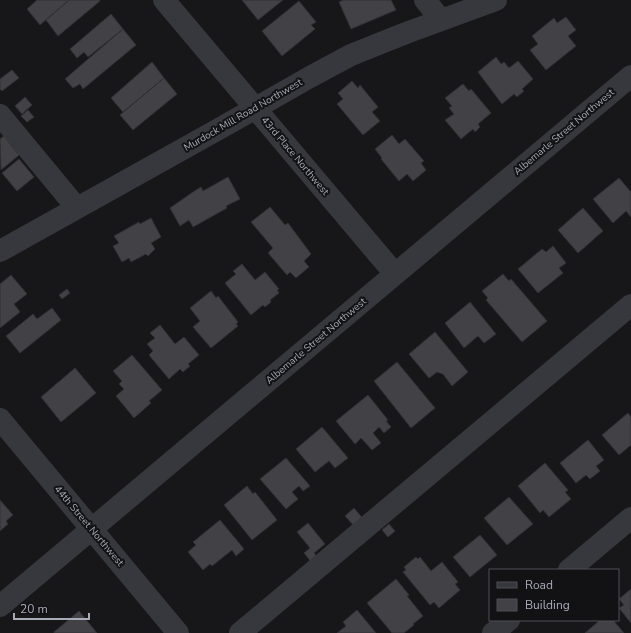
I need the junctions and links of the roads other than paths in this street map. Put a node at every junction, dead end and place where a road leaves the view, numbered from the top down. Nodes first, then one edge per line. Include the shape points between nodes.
1 (164, 0) edge
2 (425, 0) edge
3 (496, 0) edge
4 (441, 20) junction
5 (631, 76) edge
6 (255, 108) junction
7 (0, 115) edge
8 (77, 208) junction
9 (0, 250) edge
10 (395, 274) junction
11 (631, 305) edge
12 (0, 419) edge
13 (631, 518) edge
14 (92, 529) junction
15 (570, 569) edge
16 (0, 606) edge
17 (508, 621) edge
18 (178, 633) edge
19 (240, 633) edge
20 (494, 633) edge

1 - 6 street, 43rd Place Northwest
2 - 4 street
3 - 4 street, Murdock Mill Road Northwest
4 - 6 street, Murdock Mill Road Northwest via 351,55
5 - 10 street, Albemarle Street Northwest
6 - 8 street, Murdock Mill Road Northwest
6 - 10 street, 43rd Place Northwest
7 - 8 street
8 - 9 street, Murdock Mill Road Northwest
10 - 14 street, Albemarle Street Northwest
11 - 19 street
12 - 14 street, 44th Street Northwest
13 - 15 street
14 - 16 street, Albemarle Street Northwest
14 - 18 street, 44th Street Northwest
17 - 20 street

